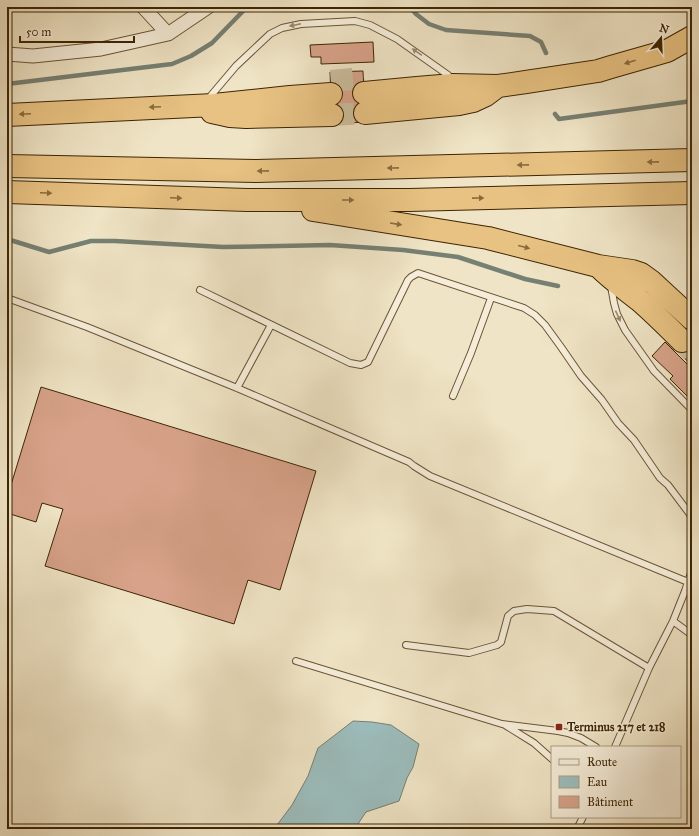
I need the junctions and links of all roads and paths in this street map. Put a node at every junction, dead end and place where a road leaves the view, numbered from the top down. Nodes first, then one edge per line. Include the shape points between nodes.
1 (143, 7) edge
2 (208, 7) edge
3 (168, 34) junction
4 (692, 37) edge
5 (7, 54) edge
6 (448, 75) junction
7 (498, 86) junction
8 (331, 99) tunnel mouth
9 (201, 102) junction
10 (7, 115) edge
11 (692, 160) edge
12 (7, 166) edge
13 (7, 192) edge
14 (692, 192) edge
15 (247, 200) junction
16 (604, 272) junction
17 (200, 290) dead end
18 (7, 298) edge
19 (491, 298) junction
20 (692, 305) edge
21 (271, 325) junction
22 (688, 331) tunnel mouth
23 (237, 388) junction
24 (453, 396) dead end
25 (692, 410) edge
26 (692, 517) edge
27 (692, 570) edge
28 (688, 582) junction
29 (673, 620) junction
30 (692, 635) edge
31 (406, 645) dead end
32 (296, 661) dead end
33 (649, 668) junction
34 (502, 724) junction
35 (594, 746) edge
36 (615, 746) edge
37 (551, 758) edge
38 (582, 818) edge
39 (577, 829) edge

1 - 3 street
2 - 3 street
3 - 5 street via 101,49 33,56
4 -> 7 highway via 666,51 598,71
6 - 7 highway via 476,76
6 - 7 highway via 403,76 365,97 458,95
6 -> 9 lane via 397,39 370,25 355,21 301,24 282,28 270,34
8 - 9 highway via 245,109
9 -> 10 highway via 173,106
11 -> 12 highway via 256,171
13 -> 15 highway
15 -> 14 highway via 409,200
15 -> 16 highway via 488,238
16 - 20 highway via 623,261 643,264 653,269
16 - 22 highway via 637,285
16 -> 25 lane via 617,314 625,330 654,371
17 - 21 lane
18 - 23 lane via 87,327
19 - 21 lane via 418,273 411,276 368,362 361,365
19 - 24 lane
19 - 26 lane via 524,308 540,320
21 - 23 lane
23 - 28 lane via 409,462 430,476
27 - 28 lane
28 - 29 lane
29 - 30 lane
29 - 33 lane
31 - 33 lane via 469,653 501,642 508,616 514,611 554,611
32 - 34 lane
33 - 36 lane
34 - 35 lane via 568,733
34 - 37 lane via 534,743
38 - 39 lane

